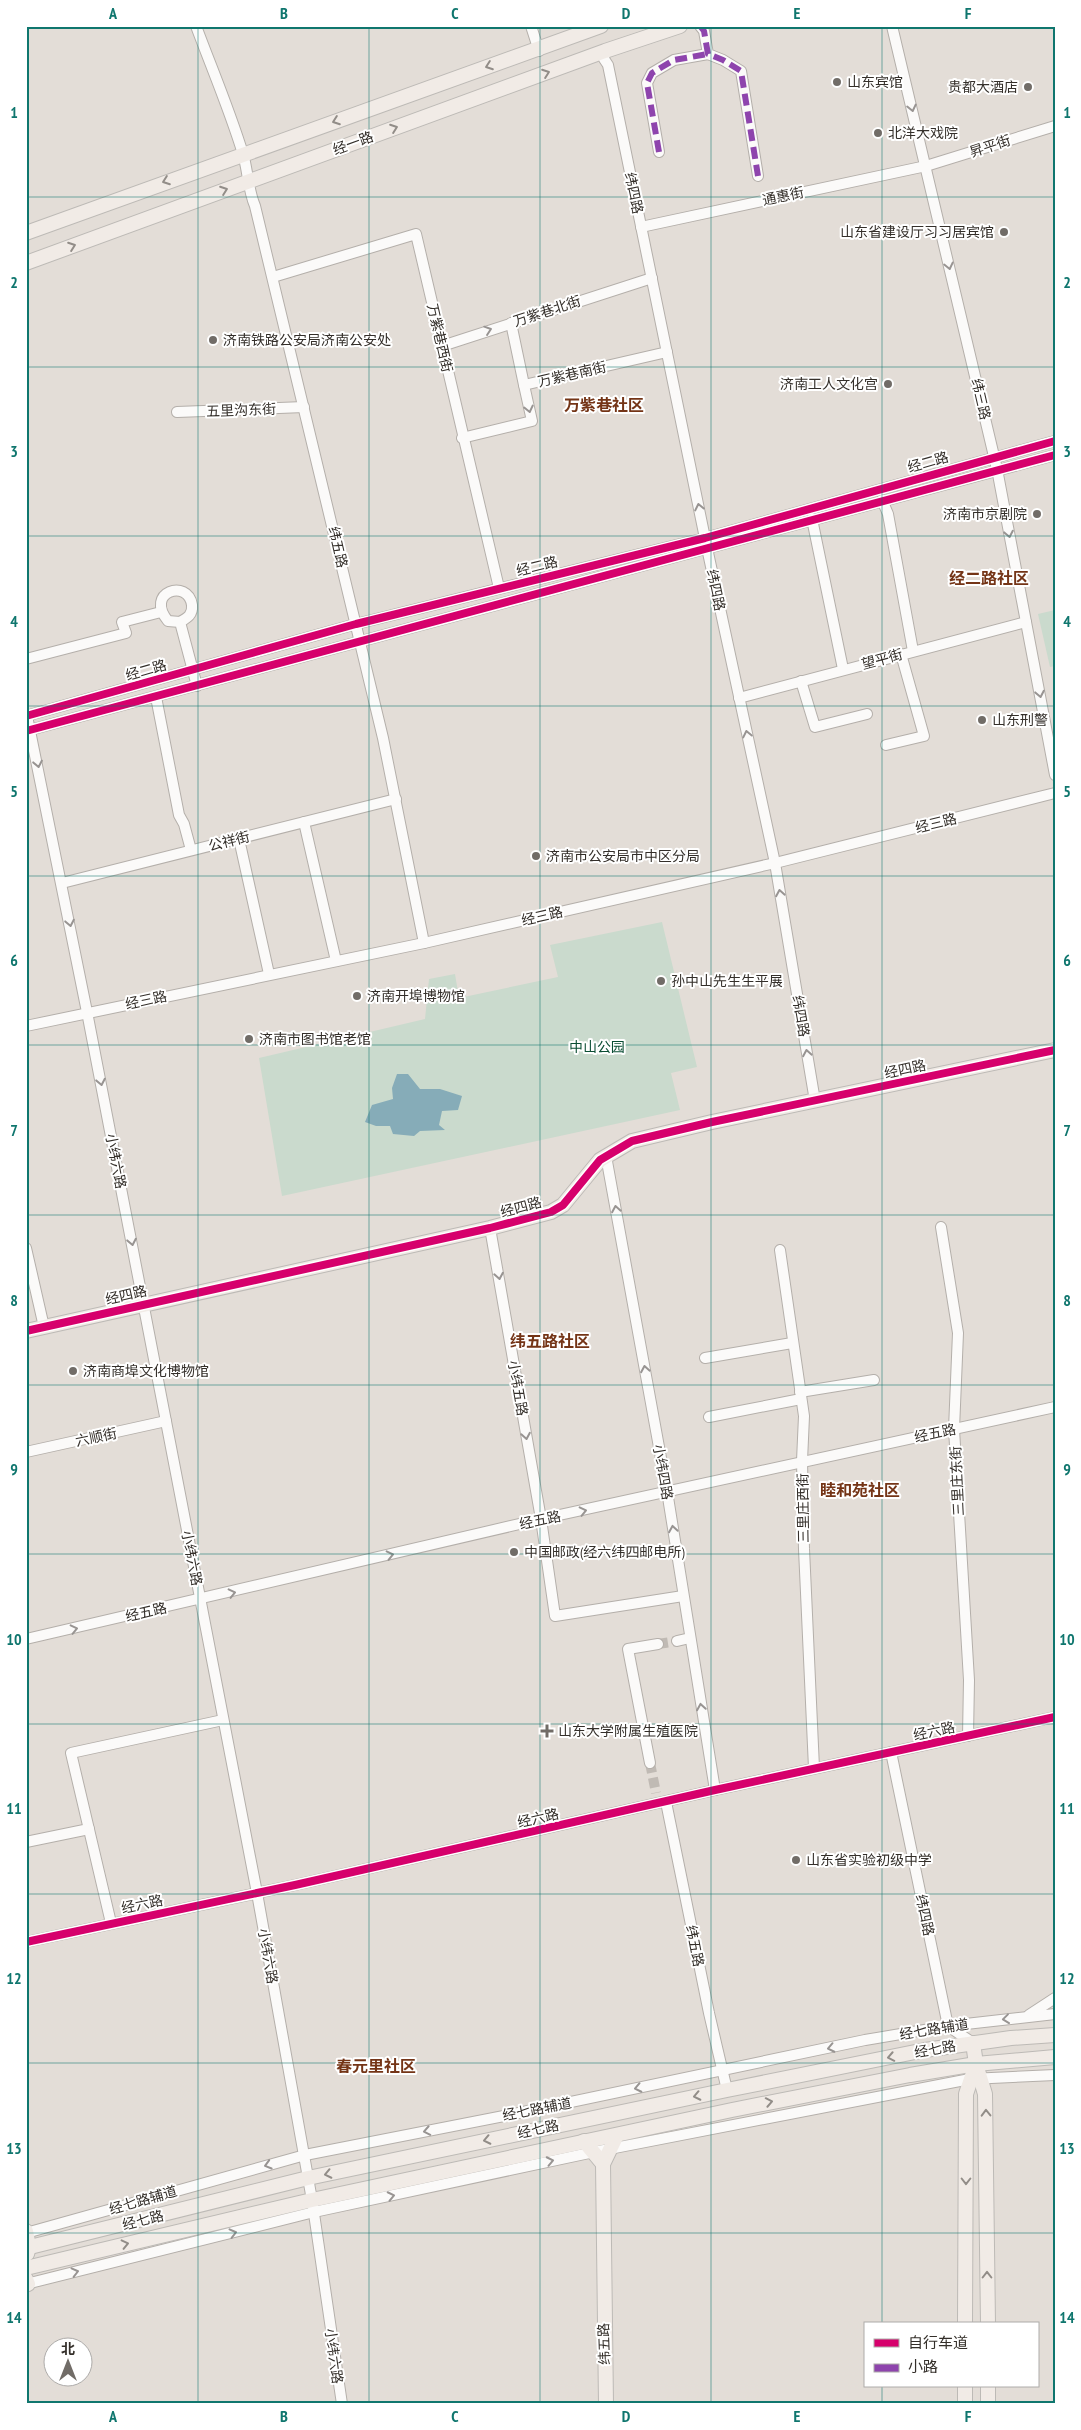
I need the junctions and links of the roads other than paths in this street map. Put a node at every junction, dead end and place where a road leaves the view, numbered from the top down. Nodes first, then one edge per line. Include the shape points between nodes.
1 (196, 26) edge
2 (531, 26) edge
3 (601, 26) edge
4 (680, 26) edge
5 (700, 26) edge
6 (892, 26) edge
7 (539, 50) junction
8 (605, 51) junction
9 (708, 54) junction
10 (1055, 126) edge
11 (659, 152) dead end
12 (243, 154) junction
13 (926, 166) junction
14 (758, 176) dead end
15 (249, 181) junction
16 (641, 227) junction
17 (26, 233) edge
18 (26, 263) edge
19 (273, 277) junction
20 (652, 278) junction
21 (511, 323) junction
22 (442, 346) junction
23 (667, 352) junction
24 (524, 385) junction
25 (304, 407) junction
26 (177, 412) dead end
27 (462, 438) junction
28 (1055, 441) edge
29 (1055, 455) edge
30 (994, 456) junction
31 (997, 469) junction
32 (882, 500) junction
33 (812, 519) junction
34 (705, 538) junction
35 (707, 548) junction
36 (499, 588) junction
37 (161, 612) junction
38 (180, 622) junction
39 (1026, 622) junction
40 (356, 624) junction
41 (360, 642) junction
42 (913, 651) junction
43 (901, 654) junction
44 (26, 660) edge
45 (843, 669) junction
46 (192, 670) junction
47 (801, 681) junction
48 (196, 686) junction
49 (156, 697) junction
50 (739, 698) junction
51 (867, 714) dead end
52 (27, 716) edge
53 (28, 730) edge
54 (886, 745) dead end
55 (1055, 774) edge
56 (1055, 793) edge
57 (396, 799) junction
58 (304, 822) junction
59 (239, 839) junction
60 (190, 850) junction
61 (775, 863) junction
62 (62, 883) junction
63 (424, 943) junction
64 (336, 961) junction
65 (269, 974) junction
66 (88, 1012) junction
67 (26, 1026) edge
68 (1055, 1050) edge
69 (815, 1101) junction
70 (606, 1156) junction
71 (941, 1227) dead end
72 (490, 1228) junction
73 (26, 1248) edge
74 (780, 1250) dead end
75 (144, 1304) junction
76 (44, 1327) junction
77 (26, 1331) edge
78 (792, 1343) junction
79 (705, 1358) dead end
80 (874, 1380) dead end
81 (801, 1396) junction
82 (1055, 1407) edge
83 (709, 1417) dead end
84 (166, 1421) junction
85 (954, 1429) junction
86 (26, 1452) edge
87 (802, 1461) junction
88 (667, 1491) junction
89 (541, 1519) junction
90 (683, 1596) junction
91 (200, 1600) junction
92 (690, 1638) junction
93 (26, 1639) edge
94 (677, 1641) tunnel mouth
95 (658, 1644) tunnel mouth
96 (1055, 1717) edge
97 (223, 1720) junction
98 (968, 1736) junction
99 (891, 1752) junction
100 (650, 1763) tunnel mouth
101 (814, 1768) junction
102 (715, 1790) junction
103 (656, 1793) tunnel mouth
104 (662, 1803) junction
105 (89, 1829) junction
106 (26, 1842) edge
107 (257, 1892) junction
108 (111, 1923) junction
109 (26, 1942) edge
110 (1055, 1998) edge
111 (1055, 2014) edge
112 (1028, 2016) junction
113 (948, 2026) junction
114 (1055, 2035) edge
115 (973, 2042) junction
116 (1055, 2057) edge
117 (976, 2064) junction
118 (722, 2071) junction
119 (1055, 2075) edge
120 (976, 2079) junction
121 (727, 2090) junction
122 (616, 2135) junction
123 (584, 2141) junction
124 (610, 2150) junction
125 (594, 2152) junction
126 (305, 2155) junction
127 (603, 2164) junction
128 (308, 2178) junction
129 (313, 2206) junction
130 (27, 2241) edge
131 (26, 2268) edge
132 (27, 2282) edge
133 (965, 2322) edge
134 (988, 2322) edge
135 (965, 2388) edge
136 (988, 2388) edge
137 (342, 2404) edge
138 (606, 2404) edge
139 (965, 2404) edge
140 (988, 2404) edge

1 - 12 street, 纬五路
2 - 7 street
3 - 7 main road, 经一路
4 - 8 main road, 经一路
5 - 9 street
6 -> 13 street, 纬三路
7 -> 12 main road, 经一路
15 -> 8 main road, 经一路
8 - 16 street, 纬四路 via 604,59 608,65
9 - 11 street via 674,60 652,73 647,84
9 - 14 street via 741,71
10 - 13 street, 昇平街
12 - 15 street, 纬五路
12 -> 17 main road, 经一路
13 - 16 street, 通惠街
13 -> 30 street, 纬三路
18 -> 15 main road, 经一路
15 - 19 street, 纬五路
16 - 20 street, 纬四路
19 - 22 street, 万紫巷西街 via 416,234
19 - 25 street, 纬五路
20 - 21 street, 万紫巷北街
20 - 23 street, 纬四路
22 -> 21 street, 万紫巷北街
21 - 24 street
22 - 27 street, 万紫巷西街
23 - 24 street, 万紫巷南街
34 -> 23 street, 纬四路
24 -> 27 street, 万紫巷南街 via 532,421
25 - 26 street, 五里沟东街
25 - 40 street, 纬五路
27 - 36 street, 万紫巷西街
28 - 30 street, 经二路
29 - 31 street, 经二路
30 - 31 street, 纬三路
30 - 34 street, 经二路
31 - 32 street, 经二路
31 -> 39 street, 纬三路
32 - 33 street, 经二路
32 - 42 street via 888,514
33 - 35 street, 经二路
33 - 45 street
34 - 35 street, 纬四路
34 - 36 street, 经二路
35 - 41 street, 经二路
35 - 50 street, 纬四路
36 - 40 street, 经二路
37 - 38 street via 168,621
37 - 38 street via 160,602 166,593 186,592 191,599 192,610
37 - 44 street via 122,622 126,634
38 - 46 street
39 - 42 street, 望平街
39 -> 55 street, 纬三路
40 - 41 street, 纬五路
40 - 46 street, 经二路
41 - 48 street, 经二路
41 - 57 street, 纬五路
42 - 43 street, 望平街
43 - 45 street, 望平街
43 - 54 street via 924,736
45 - 47 street, 望平街
46 - 48 street
46 - 52 street, 经二路
47 - 50 street, 望平街
47 - 51 street via 815,727
48 - 49 street, 经二路
49 - 53 street, 经二路
49 - 60 street via 179,815
61 -> 50 street, 纬四路
52 - 53 street, 小纬六路
53 -> 62 street, 小纬六路
56 - 61 street, 经三路
57 - 58 street, 公祥街
57 - 63 street, 纬五路
58 - 59 street, 公祥街
58 - 64 street
59 - 60 street, 公祥街
59 - 65 street
60 - 62 street, 公祥街
61 - 63 street, 经三路
69 -> 61 street, 纬四路
62 -> 66 street, 小纬六路
63 - 64 street, 经三路
64 - 65 street, 经三路
65 - 66 street, 经三路
66 - 67 street, 经三路
66 -> 75 street, 小纬六路
68 - 69 main road, 经四路
69 - 70 main road, 经四路 via 632,1141
70 - 72 main road, 经四路 via 585,1176 563,1205 551,1212
88 -> 70 street, 小纬四路
71 - 85 street, 三里庄东街 via 958,1333
72 - 75 main road, 经四路
72 -> 89 street, 小纬五路
73 - 76 street
74 - 78 street, 三里庄西街
75 - 76 main road, 经四路
75 - 84 street, 小纬六路
76 - 77 main road, 经四路
78 - 79 street
78 - 81 street, 三里庄西街
80 - 81 street
81 - 83 street
81 - 87 street, 三里庄西街 via 804,1416
82 - 85 street, 经五路
84 - 86 street, 六顺街
84 - 91 street, 小纬六路
85 - 87 street, 经五路
85 - 98 street, 三里庄东街 via 969,1680
87 - 88 street, 经五路
87 - 101 street, 三里庄西街
89 -> 88 street, 经五路
90 -> 88 street, 小纬四路
89 - 90 street, 小纬五路 via 555,1616
91 -> 89 street, 经五路
90 - 92 street, 小纬四路
93 -> 91 street, 经五路
91 - 97 street, 小纬六路
92 - 94 street
102 -> 92 street, 小纬四路
95 - 100 street via 628,1649
96 - 98 street, 经六路
97 - 105 street via 71,1753
97 - 107 street, 小纬六路
98 - 99 street, 经六路
99 - 101 street, 经六路
99 - 113 street, 纬四路
101 - 102 street, 经六路
102 - 104 street, 经六路
103 - 104 street, 纬五路
104 - 107 street, 经六路
104 - 118 street, 纬五路
105 - 106 street
105 - 108 street
107 - 108 street, 经六路
107 - 126 street, 小纬六路
108 - 109 street, 经六路
110 - 112 street
111 - 112 street, 经七路辅道
112 -> 113 street, 经七路辅道
113 - 115 street
113 -> 118 street, 经七路辅道
114 - 115 main road, 经七路
115 - 117 main road
115 -> 121 main road, 经七路
116 - 117 main road, 经七路
117 - 120 main road
122 -> 117 main road, 经七路
118 - 121 street, 纬五路
118 -> 126 street, 经七路辅道
119 - 120 street
120 - 124 street
120 -> 133 main road via 966,2094
134 -> 120 main road via 985,2094
121 -> 128 main road, 经七路
122 - 123 main road, 经七路
122 - 124 main road, 纬五路
123 - 125 main road
123 - 129 main road, 经七路
124 - 125 street
124 - 127 main road, 纬五路
125 - 127 main road
129 -> 125 street
126 - 128 street, 小纬六路
126 -> 130 street, 经七路辅道
127 - 138 main road, 纬五路
128 - 129 street, 小纬六路
128 - 130 main road, 经七路
131 -> 129 main road, 经七路
132 -> 129 street
129 - 137 street, 小纬六路
135 - 139 main road
136 - 140 main road

